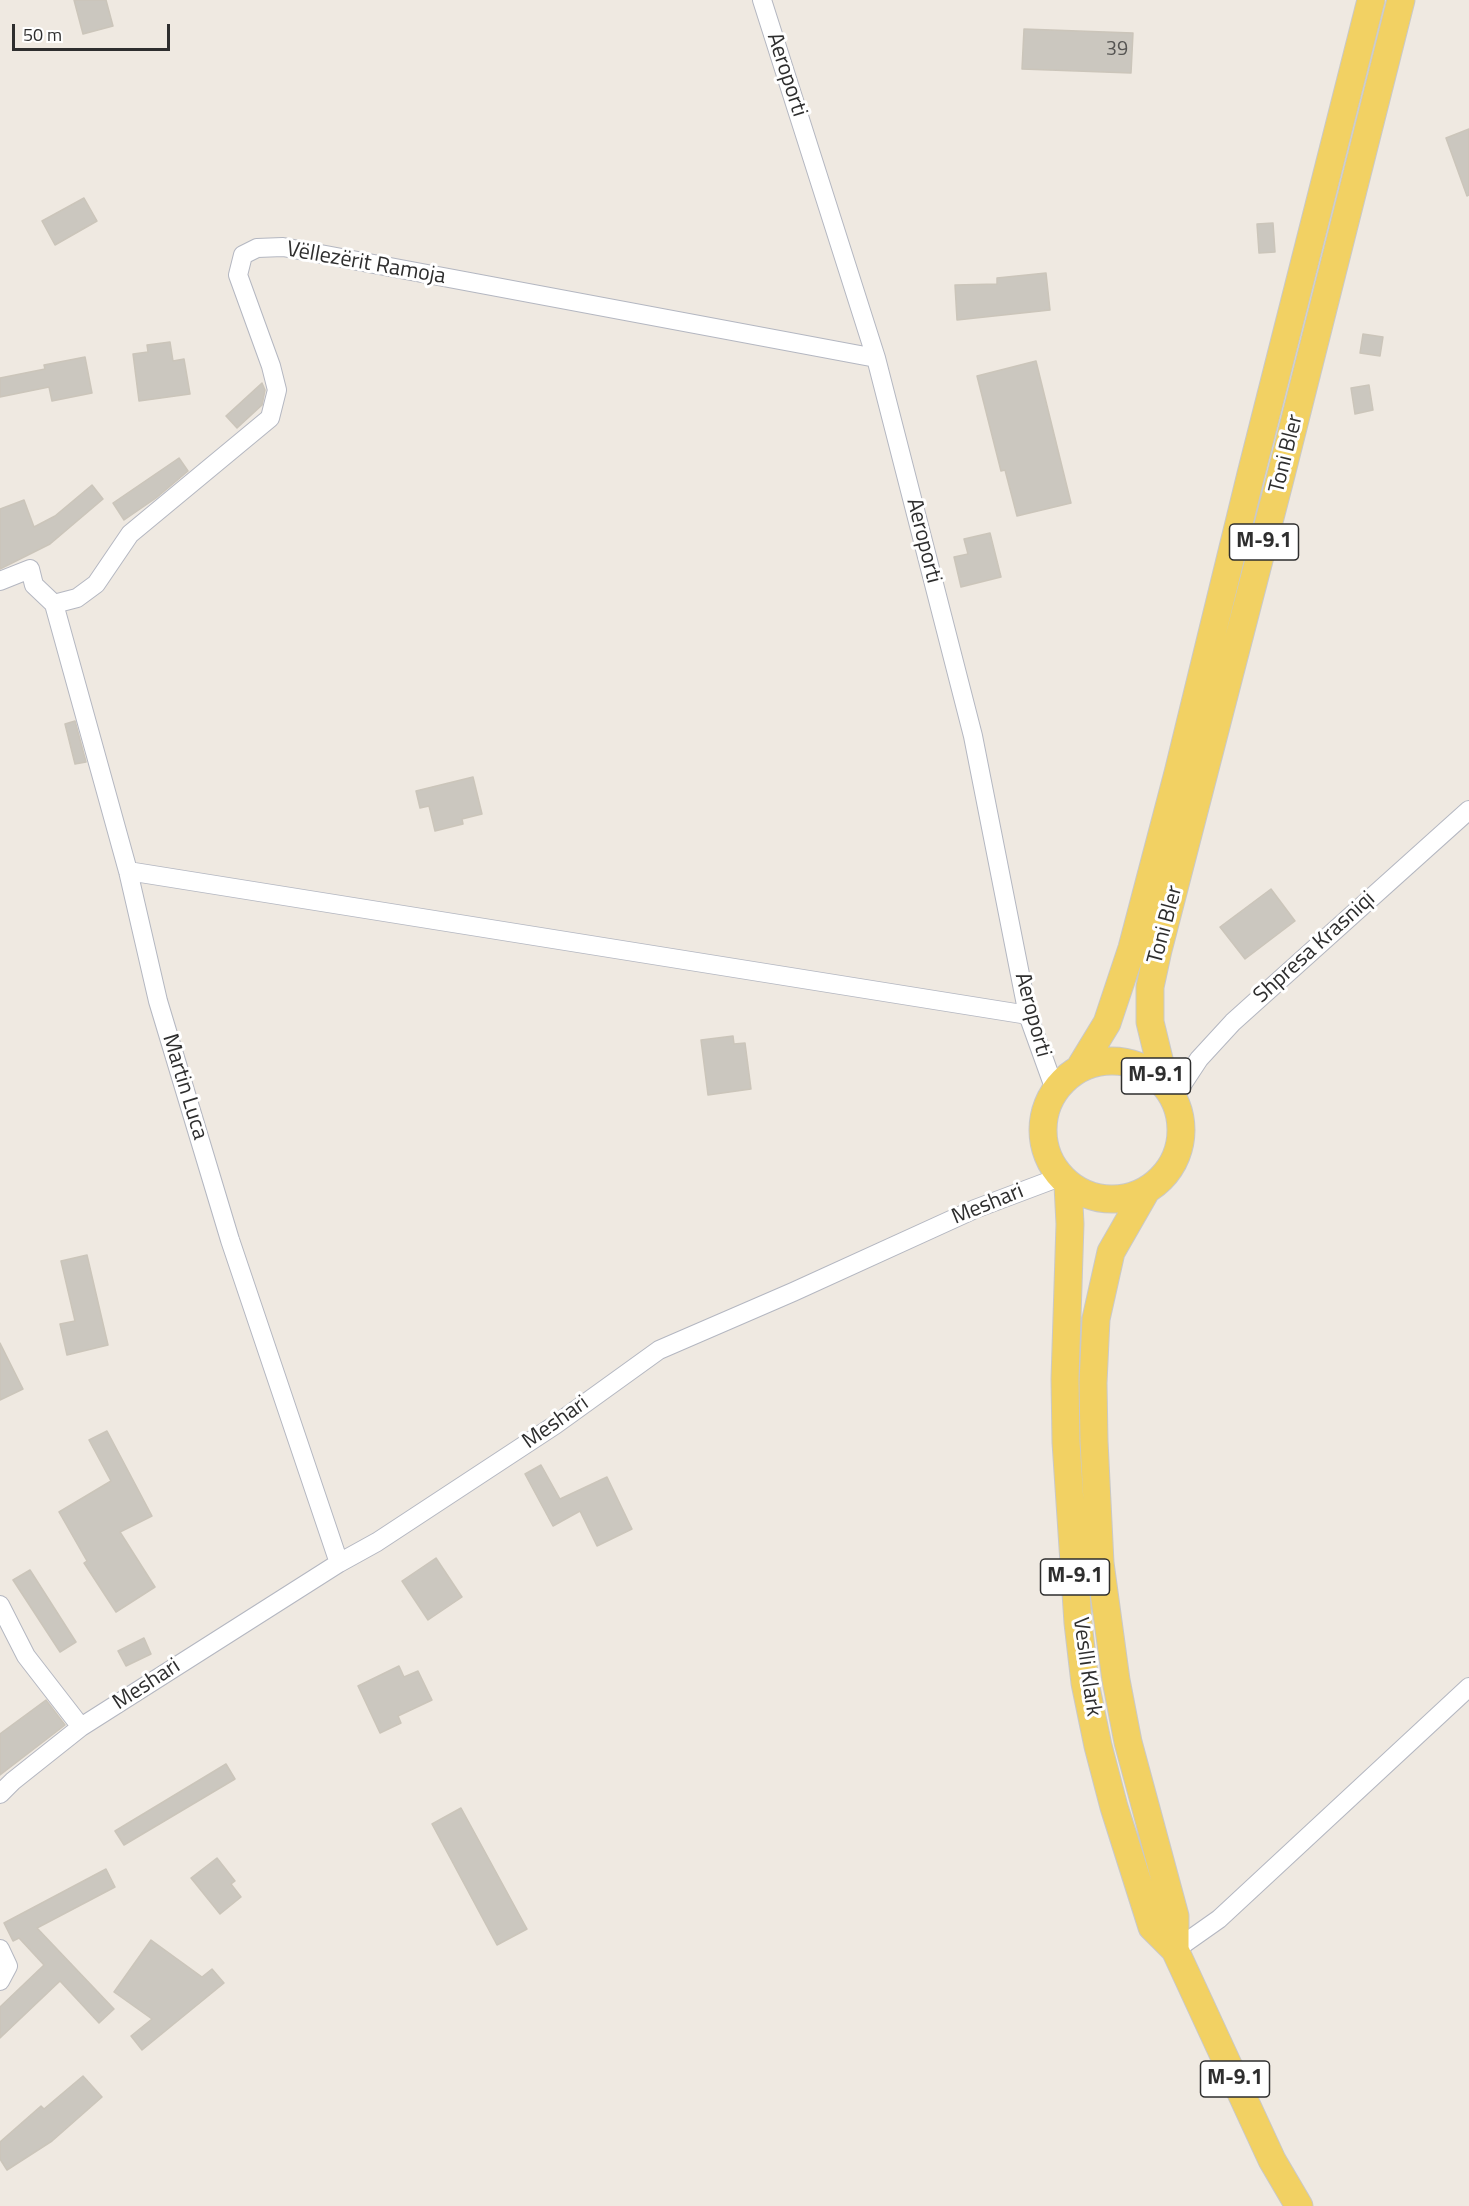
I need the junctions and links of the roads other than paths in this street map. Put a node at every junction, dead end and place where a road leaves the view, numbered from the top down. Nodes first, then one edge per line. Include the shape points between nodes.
1 (762, 0) edge
2 (1371, 0) edge
3 (1401, 0) edge
4 (876, 358) junction
5 (0, 581) edge
6 (54, 604) junction
7 (1469, 810) edge
8 (128, 871) junction
9 (1028, 1015) junction
10 (1079, 1069) junction
11 (1056, 1090) junction
12 (1169, 1090) junction
13 (1064, 1181) junction
14 (1146, 1191) junction
15 (339, 1563) junction
16 (0, 1605) edge
17 (1469, 1687) edge
18 (81, 1727) junction
19 (0, 1794) edge
20 (0, 1949) edge
21 (1175, 1950) junction
22 (0, 1981) edge
23 (1299, 2206) edge

1 - 4 street, Aeroporti
2 - 10 main road, Toni Bler / M-9.1 via 1132,948 1107,1023
3 - 12 main road, Toni Bler / M-9.1 via 1150,987 1150,1022
4 - 6 street, Vëllezërit Ramoja via 283,247 257,248 243,255 238,275 277,390 270,418 130,534 96,584 77,598
4 - 9 street, Aeroporti via 973,736
5 - 6 street via 30,569 34,585
6 - 8 street, Martin Luca
7 - 12 street, Shpresa Krasniqi via 1233,1022
8 - 9 street
8 - 15 street, Martin Luca via 158,1001 230,1240
9 - 11 street, Aeroporti
10 - 11 main road, M-9.1
10 - 12 main road, M-9.1 via 1109,1061 1124,1062 1153,1074
11 - 13 main road, M-9.1 via 1048,1104 1042,1134 1051,1164
12 - 14 main road, M-9.1 via 1181,1119 1181,1142 1169,1171
13 - 14 main road, M-9.1 via 1101,1199 1116,1200
13 - 15 street, Meshari via 975,1209 659,1350 555,1425
13 - 21 main road, Veslli Klark / M-9.1 via 1070,1233 1066,1442 1085,1683 1114,1807 1152,1926
14 - 21 main road, Veslli Klark / M-9.1 via 1111,1252 1096,1320 1094,1441 1100,1563 1116,1680 1128,1742 1175,1916
15 - 18 street, Meshari
16 - 18 street via 26,1656
17 - 21 street via 1219,1918
18 - 19 street, Meshari
20 - 22 street via 8,1966
21 - 23 main road, Veslli Klark / M-9.1 via 1272,2160

